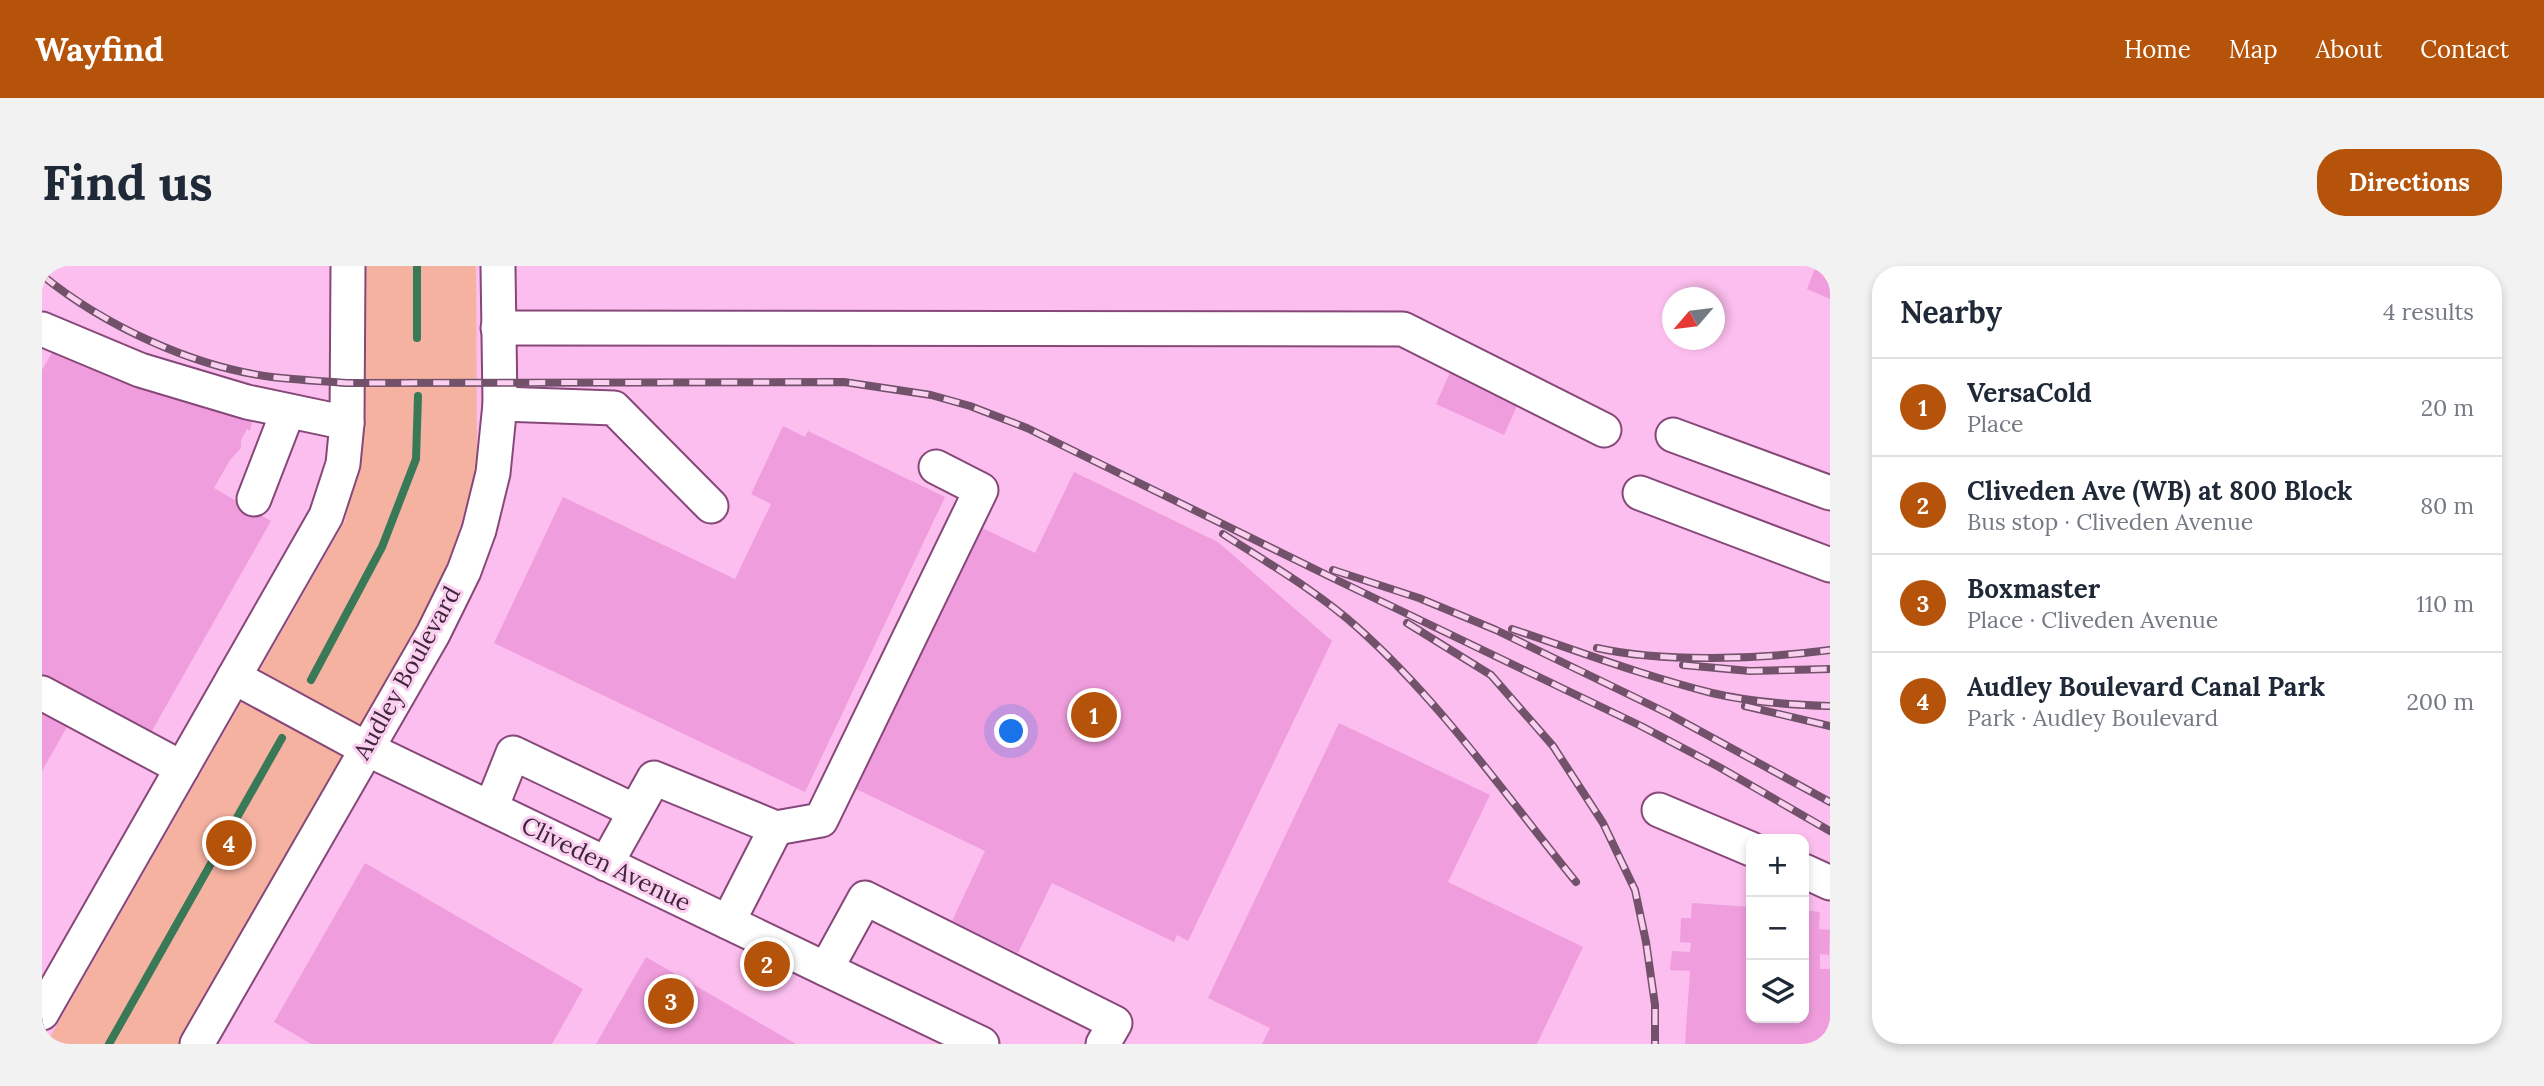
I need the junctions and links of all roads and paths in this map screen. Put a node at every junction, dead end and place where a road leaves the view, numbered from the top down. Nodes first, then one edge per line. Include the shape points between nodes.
1 (348, 266) edge
2 (498, 266) edge
3 (498, 328) junction
4 (42, 329) edge
5 (500, 404) junction
6 (288, 411) junction
7 (347, 422) junction
8 (1604, 430) dead end
9 (1673, 435) dead end
10 (936, 467) dead end
11 (1830, 493) edge
12 (1640, 494) dead end
13 (254, 499) dead end
14 (711, 506) dead end
15 (1830, 565) edge
16 (234, 677) junction
17 (42, 693) edge
18 (365, 748) junction
19 (182, 768) junction
20 (491, 808) junction
21 (1659, 810) dead end
22 (635, 811) junction
23 (776, 828) junction
24 (1746, 847) edge
25 (606, 864) junction
26 (1809, 874) edge
27 (1830, 883) edge
28 (728, 922) junction
29 (826, 969) junction
30 (42, 1013) edge
31 (197, 1044) edge
32 (982, 1044) edge
33 (1104, 1044) edge

1 - 7 street
2 - 3 street, Audley Boulevard
3 - 5 street, Audley Boulevard
3 - 8 street via 1403,329
4 - 6 street via 140,370
5 - 14 street via 614,408
5 - 18 street, Audley Boulevard via 493,473 464,571 433,634
6 - 7 street
6 - 13 street
7 - 16 street via 343,464 326,516
9 - 11 street
10 - 23 street via 981,490 821,820
12 - 15 street
16 - 18 street, Cliveden Avenue
16 - 19 street
17 - 19 street
18 - 20 street, Cliveden Avenue
18 - 31 street, Audley Boulevard
19 - 30 street
20 - 22 street via 513,753
20 - 25 street, Cliveden Avenue
21 - 24 street
22 - 23 street via 654,778
22 - 25 street
23 - 28 street
25 - 28 street, Cliveden Avenue
26 - 27 street
28 - 29 street, Cliveden Avenue
29 - 32 street, Cliveden Avenue
29 - 33 street via 865,898 1115,1023

